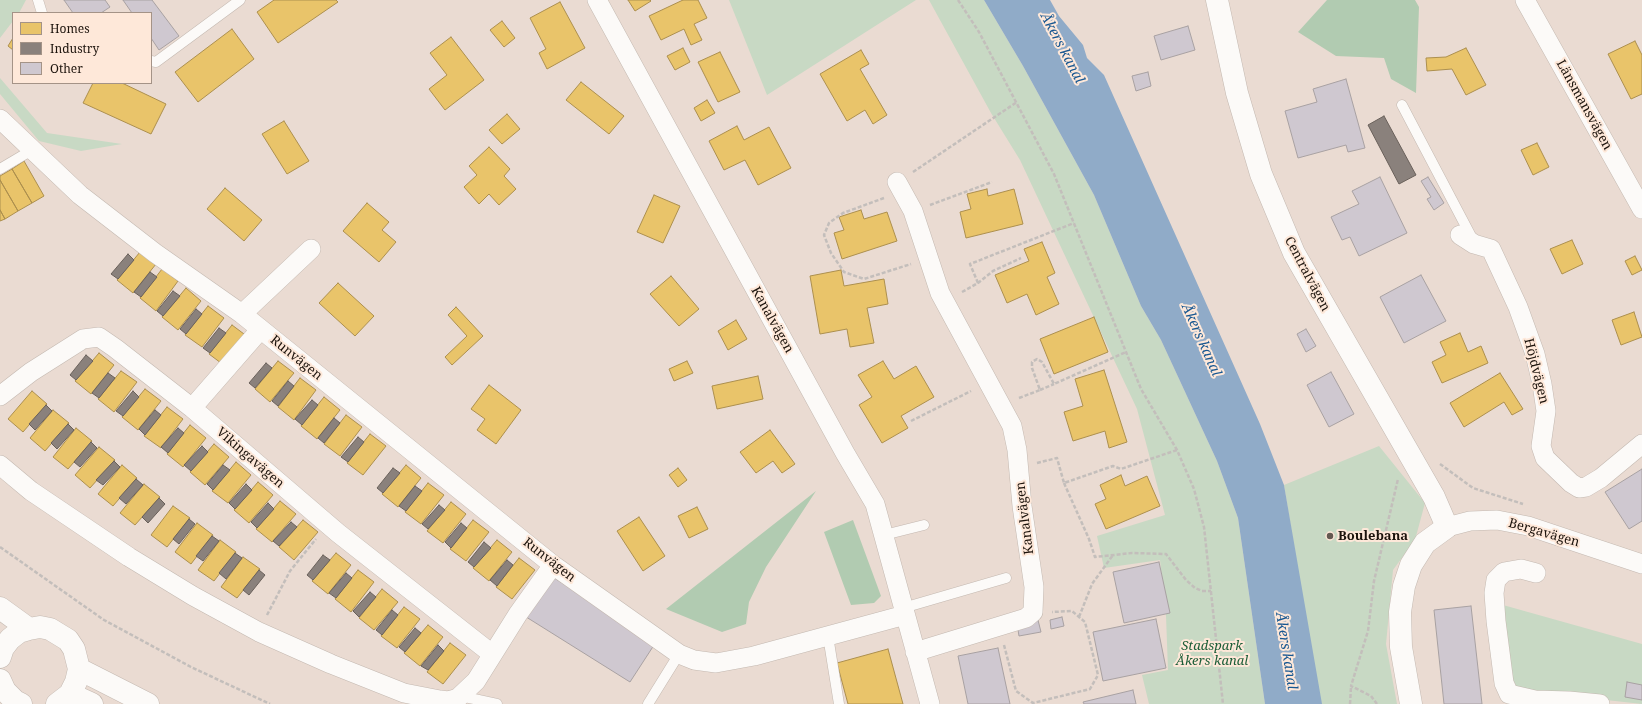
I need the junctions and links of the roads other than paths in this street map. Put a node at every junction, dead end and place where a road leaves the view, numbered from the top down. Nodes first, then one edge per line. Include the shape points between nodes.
1 (38, 0) edge
2 (240, 0) edge
3 (596, 0) edge
4 (1217, 0) edge
5 (1526, 0) edge
6 (42, 12) edge
7 (152, 61) edge
8 (1402, 106) dead end
9 (0, 119) edge
10 (32, 150) junction
11 (0, 169) edge
12 (899, 186) road end
13 (1642, 209) edge
14 (1467, 239) joint
15 (311, 249) dead end
16 (242, 314) junction
17 (260, 330) junction
18 (0, 396) edge
19 (192, 408) junction
20 (1642, 444) edge
21 (0, 465) edge
22 (924, 525) dead end
23 (1447, 527) junction
24 (884, 535) junction
25 (1642, 564) edge
26 (553, 565) junction
27 (1536, 573) dead end
28 (1006, 578) dead end
29 (0, 608) edge
30 (904, 612) junction
31 (29, 629) junction
32 (828, 636) junction
33 (1, 650) edge
34 (915, 652) junction
35 (492, 654) junction
36 (679, 654) junction
37 (79, 669) junction
38 (460, 696) junction
39 (63, 699) edge
40 (92, 704) edge
41 (148, 704) edge
42 (497, 704) edge
43 (648, 704) edge
44 (839, 704) edge
45 (930, 704) edge
46 (1411, 704) edge
47 (1600, 704) edge

1 - 6 lane
2 - 7 lane via 156,62
3 - 24 street, Kanalvägen via 875,504
4 - 23 street, Centralvägen via 1241,107 1261,174 1294,253 1434,497
5 - 13 street, Länsmansvägen
8 - 14 lane
9 - 10 street, Runvägen
10 - 11 lane
10 - 16 street, Runvägen via 80,195
12 - 34 street, Kanalvägen via 913,212 940,293 1012,426 1034,587 1033,612 1026,618
14 - 20 street, Höjdvägen via 1491,249 1518,307 1535,354 1546,411 1541,446 1545,458 1571,483 1579,488 1586,487
15 - 16 street
16 - 17 street, Runvägen
17 - 19 street
17 - 26 street, Runvägen
18 - 19 street, Vikingavägen via 31,372 83,339 99,337
19 - 35 street, Vikingavägen via 328,525
21 - 38 street via 31,491 129,557 259,632 404,693 448,701
22 - 24 lane
23 - 25 street, Bergavägen via 1470,521 1497,520 1528,526
23 - 46 street, Bergavägen via 1425,543 1411,565 1404,586 1400,612 1401,647
24 - 30 street, Kanalvägen
26 - 35 street
26 - 36 street, Runvägen
27 - 47 street via 1521,569 1504,572 1496,580 1496,621 1504,684 1509,694 1535,700
28 - 30 lane
29 - 31 street
30 - 32 street, Runvägen
30 - 34 street, Kanalvägen
31 - 33 street via 19,632
31 - 37 street via 40,627 60,633 74,648
32 - 36 street, Runvägen via 754,656 716,663 694,660
32 - 44 lane
34 - 45 street, Kanalvägen
35 - 38 street via 476,681
36 - 43 lane
37 - 39 street via 76,682
37 - 41 street
38 - 42 lane
39 - 40 street

